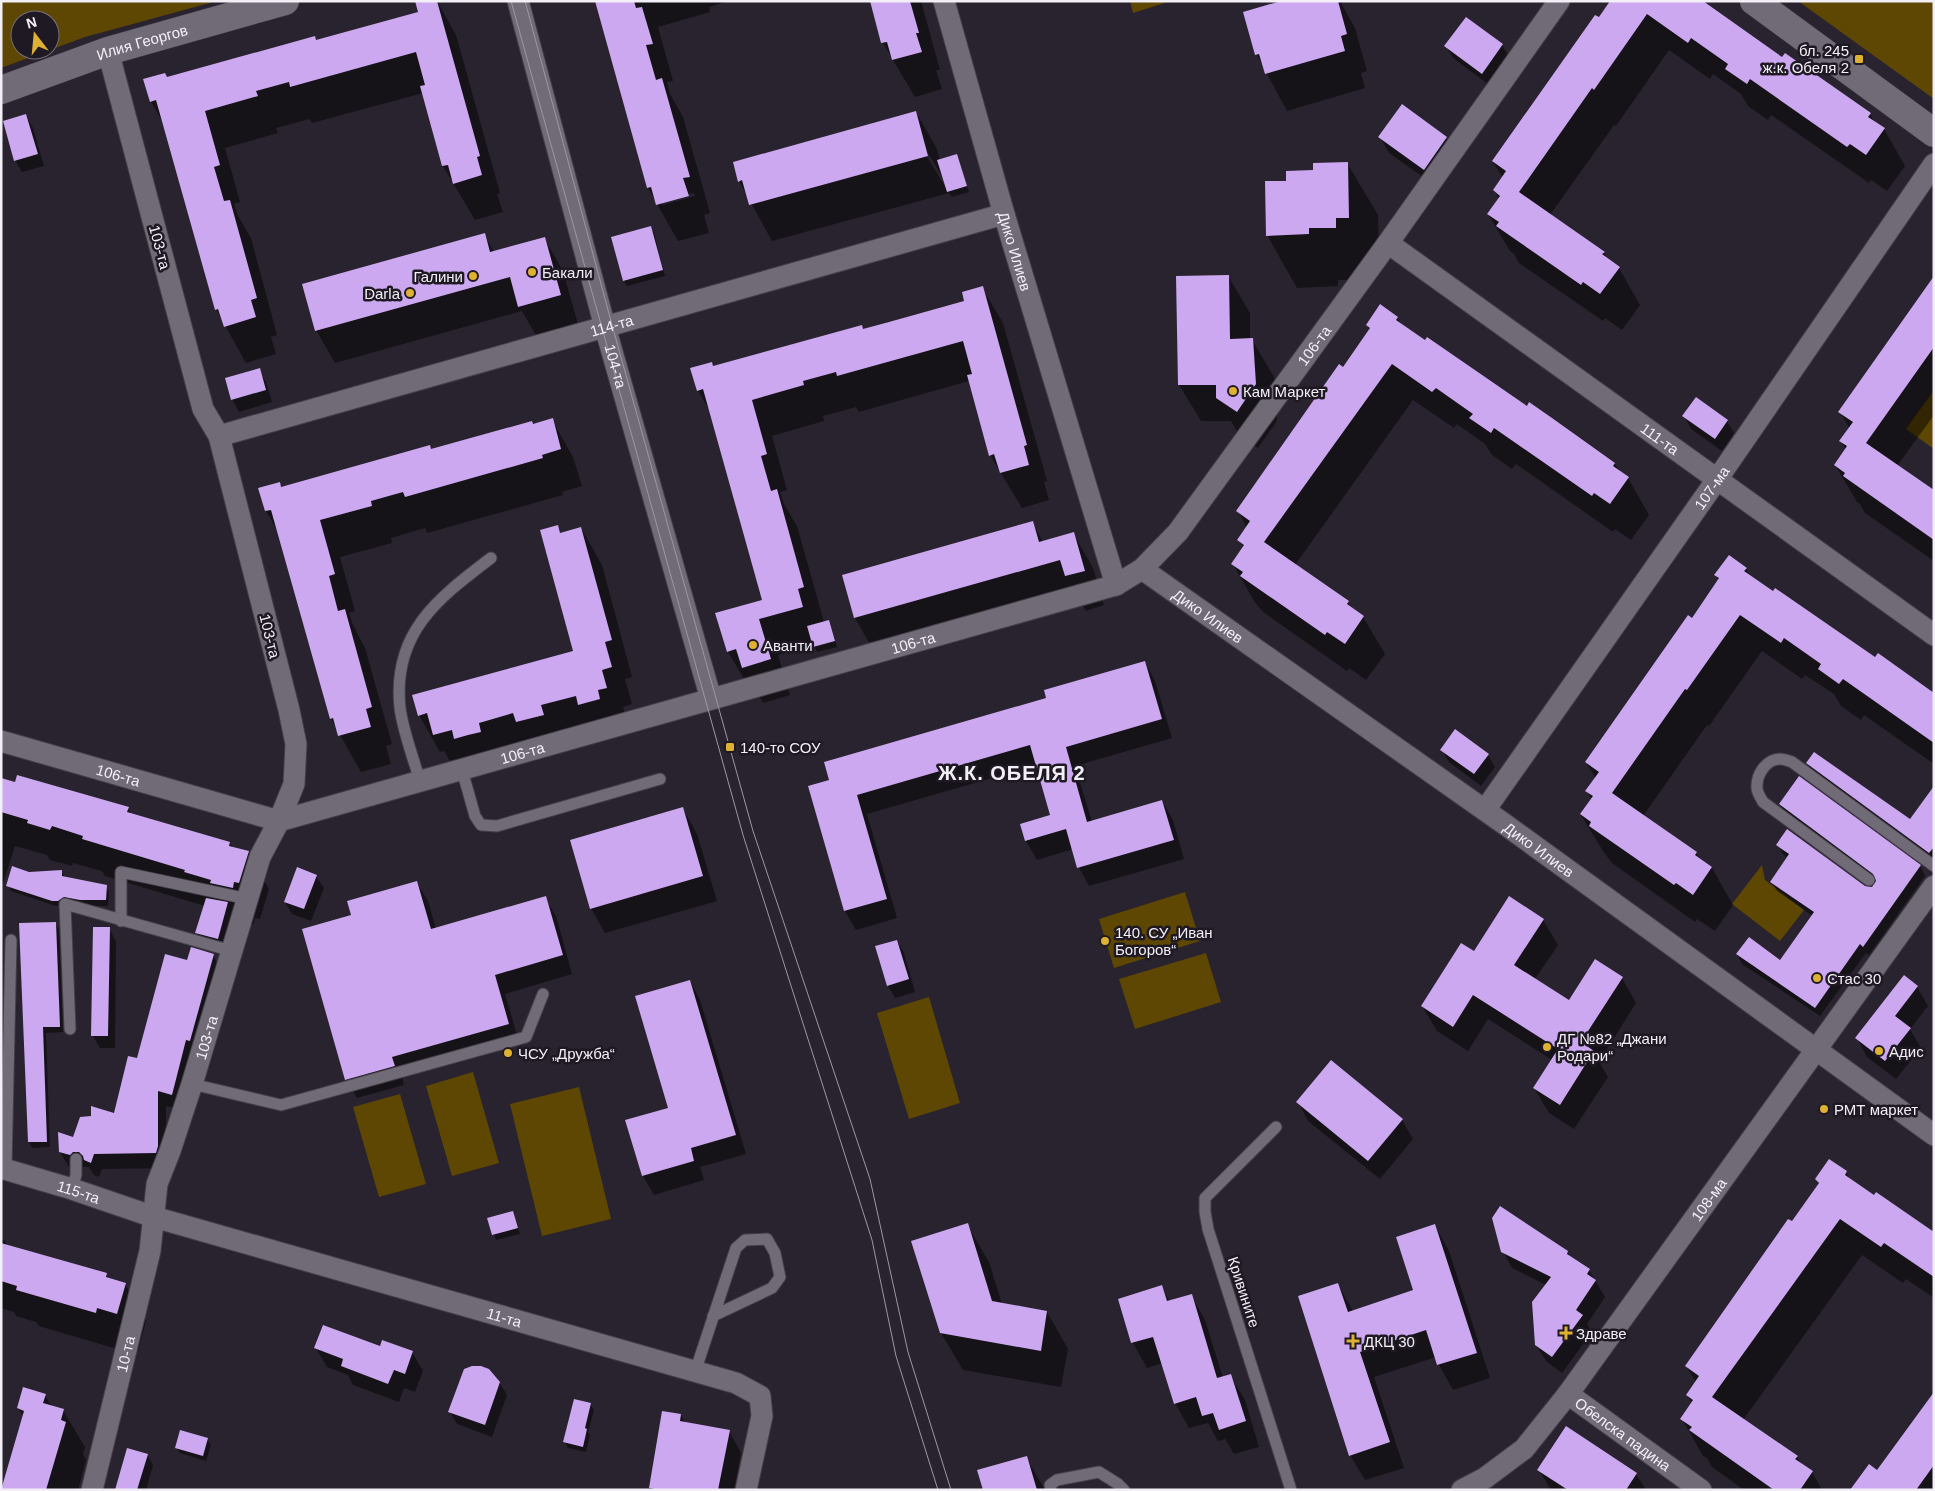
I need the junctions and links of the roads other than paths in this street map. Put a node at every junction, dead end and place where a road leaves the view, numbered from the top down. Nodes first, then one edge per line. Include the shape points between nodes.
1 (285, 1) edge
2 (518, 1) edge
3 (944, 1) edge
4 (1559, 1) edge
5 (1754, 1) edge
6 (108, 51) junction
7 (1, 90) edge
8 (1934, 133) edge
9 (1934, 164) edge
10 (1004, 214) junction
11 (1388, 243) junction
12 (606, 327) junction
13 (218, 436) junction
14 (1718, 478) junction
15 (491, 558) dead end
16 (1142, 569) junction
17 (1116, 585) junction
18 (1934, 635) edge
19 (711, 699) junction
20 (1, 741) edge
21 (462, 770) junction
22 (660, 779) dead end
23 (420, 782) junction
24 (1485, 810) junction
25 (279, 822) junction
26 (1934, 866) edge
27 (1869, 880) dead end
28 (1934, 886) edge
29 (248, 899) junction
30 (121, 921) junction
31 (11, 940) dead end
32 (232, 952) junction
33 (543, 994) dead end
34 (70, 1029) dead end
35 (1817, 1050) junction
36 (192, 1084) junction
37 (1276, 1127) dead end
38 (1934, 1135) edge
39 (76, 1159) dead end
40 (4, 1169) edge
41 (72, 1189) junction
42 (154, 1217) junction
43 (714, 1316) junction
44 (695, 1372) junction
45 (1568, 1394) junction
46 (92, 1490) edge
47 (746, 1490) edge
48 (1051, 1490) edge
49 (1124, 1490) edge
50 (1291, 1490) edge
51 (1462, 1490) edge
52 (1701, 1490) edge

1 - 6 street, Илия Георгов
2 - 12 street, 104-та
3 - 10 street, Дико Илиев
4 - 11 street, 106-та
5 - 8 street
6 - 7 street, Илия Георгов
6 - 13 street, 103-та via 203,409
9 - 14 street, 107-ма
10 - 12 street, 114-та
10 - 17 street, Дико Илиев
11 - 14 street, 111-та
11 - 16 street, 106-та via 1178,532
12 - 13 street, 114-та
12 - 19 street, 104-та
13 - 25 street, 103-та via 296,744 294,784
14 - 18 street, 111-та
14 - 24 street, 107-ма
15 - 23 lane via 450,589 422,619 406,649 399,679 401,710
16 - 17 street, 106-та
16 - 24 street, Дико Илиев
17 - 19 street, 106-та
19 - 21 street, 106-та
20 - 25 street, 106-та
21 - 22 lane via 475,816 481,825 497,826
21 - 23 street, 106-та
23 - 25 street, 106-та
24 - 35 street, Дико Илиев
25 - 29 street, 103-та via 260,857
26 - 27 lane via 1792,762 1780,759 1762,769 1757,779 1757,790 1763,802
28 - 35 street, 108-ма
29 - 30 lane via 121,872
29 - 32 street, 103-та
30 - 32 lane
30 - 34 lane via 64,904
31 - 40 lane
32 - 36 street, 103-та
33 - 36 lane via 526,1037 281,1105
35 - 38 street, Дико Илиев
35 - 45 street, 108-ма
36 - 42 street, 103-та via 157,1184
37 - 50 lane, Кривините via 1205,1198 1205,1212
39 - 41 lane
40 - 41 street, 115-та
41 - 42 street, 115-та
42 - 44 street, 11-та
42 - 46 street, 10-та via 150,1251
43 - 43 lane via 772,1288 780,1277 775,1253 766,1239 746,1240 736,1248
43 - 44 lane
44 - 47 street, 11-та via 736,1383 760,1396 762,1416
45 - 51 street, 108-ма via 1524,1449
45 - 52 street, Обелска падина
48 - 49 lane via 1050,1486 1057,1480 1099,1472

